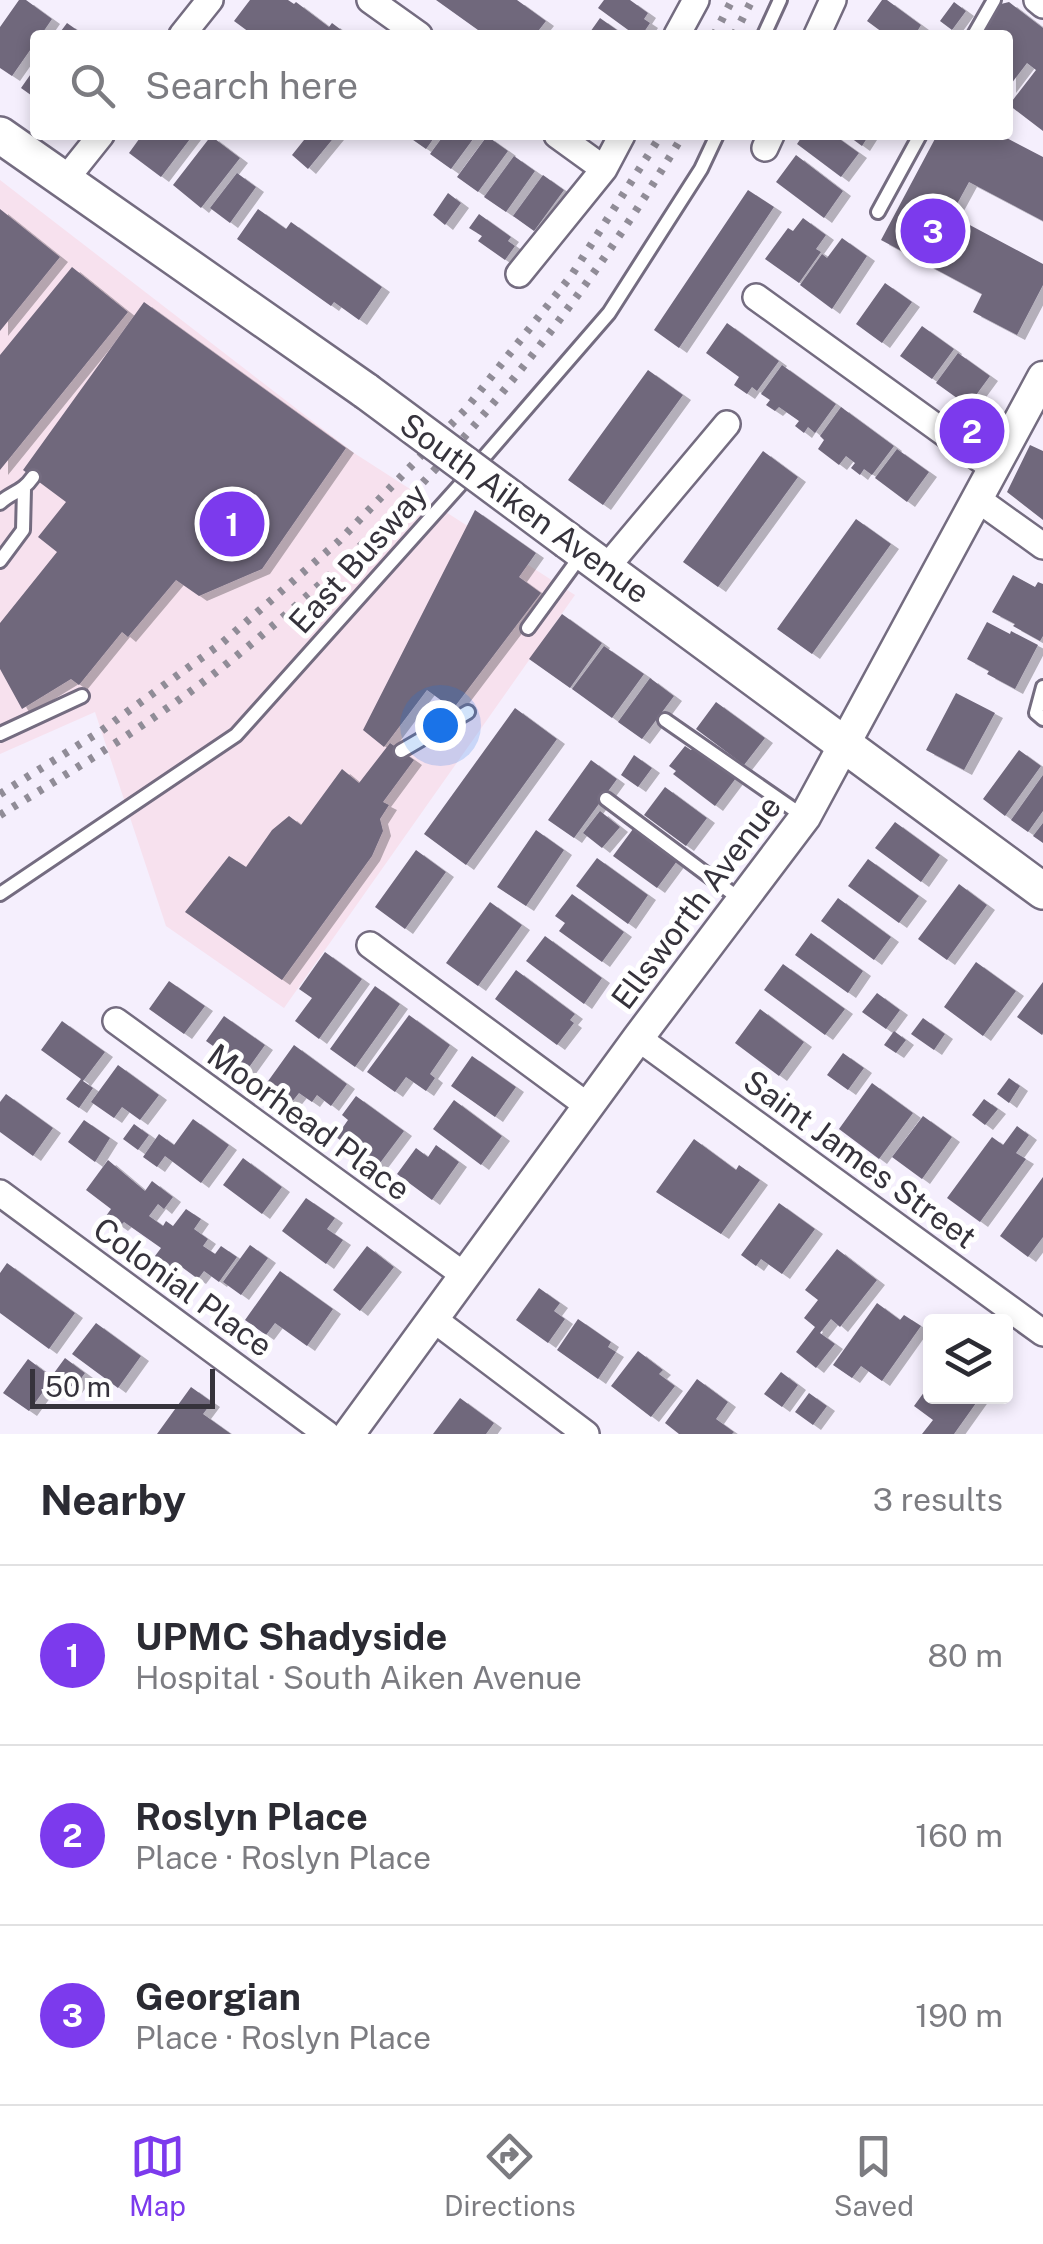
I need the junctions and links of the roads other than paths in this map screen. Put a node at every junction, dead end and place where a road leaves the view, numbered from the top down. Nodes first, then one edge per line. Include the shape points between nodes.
1 (210, 0) edge
2 (370, 0) edge
3 (696, 0) edge
4 (780, 0) edge
5 (834, 0) edge
6 (994, 0) edge
7 (1036, 0) edge
8 (1043, 5) edge
9 (186, 30) edge
10 (412, 30) edge
11 (680, 30) edge
12 (766, 30) edge
13 (819, 30) edge
14 (977, 30) edge
15 (0, 135) edge
16 (97, 140) edge
17 (564, 140) edge
18 (619, 140) edge
19 (715, 140) edge
20 (917, 140) edge
21 (604, 169) junction
22 (65, 180) junction
23 (878, 212) dead end
24 (519, 274) dead end
25 (756, 297) dead end
26 (1043, 378) edge
27 (728, 424) dead end
28 (993, 468) junction
29 (976, 498) junction
30 (0, 503) edge
31 (1043, 546) edge
32 (586, 553) junction
33 (0, 561) edge
34 (528, 628) dead end
35 (1043, 687) edge
36 (82, 696) dead end
37 (468, 712) dead end
38 (1039, 716) edge
39 (665, 720) dead end
40 (0, 734) edge
41 (846, 744) junction
42 (401, 751) dead end
43 (606, 799) dead end
44 (805, 817) junction
45 (1043, 891) edge
46 (0, 894) edge
47 (741, 900) junction
48 (370, 945) dead end
49 (116, 1021) dead end
50 (638, 1038) junction
51 (588, 1106) junction
52 (0, 1193) edge
53 (464, 1274) junction
54 (432, 1318) junction
55 (1043, 1333) edge
56 (327, 1434) edge
57 (349, 1434) edge
58 (586, 1434) edge

1 - 9 street
2 - 10 street
3 - 11 street
4 - 12 lane
5 - 13 street
6 - 14 lane
7 - 8 street
15 - 22 main road, South Aiken Avenue
16 - 22 street
17 - 21 street
18 - 21 street
19 - 46 lane, East Busway via 609,313 236,735
20 - 23 lane
21 - 24 street
22 - 32 main road, South Aiken Avenue, bridge
25 - 28 street
26 - 28 street, Ellsworth Avenue
27 - 32 street
28 - 29 street, Ellsworth Avenue
29 - 31 street
29 - 41 street, Ellsworth Avenue
30 - 33 lane via 29,483 22,530
32 - 34 lane
32 - 41 main road, South Aiken Avenue
35 - 38 lane
36 - 40 lane
37 - 42 lane
39 - 44 lane
41 - 44 street, Ellsworth Avenue
41 - 45 main road, South Aiken Avenue
43 - 47 lane
44 - 47 street, Ellsworth Avenue
47 - 50 street, Ellsworth Avenue
48 - 51 street
49 - 53 street, Moorhead Place
50 - 51 street, Ellsworth Avenue
50 - 55 street, Saint James Street
51 - 53 street, Ellsworth Avenue
52 - 56 street, Colonial Place
53 - 54 street, Ellsworth Avenue
54 - 57 street, Ellsworth Avenue
54 - 58 street

